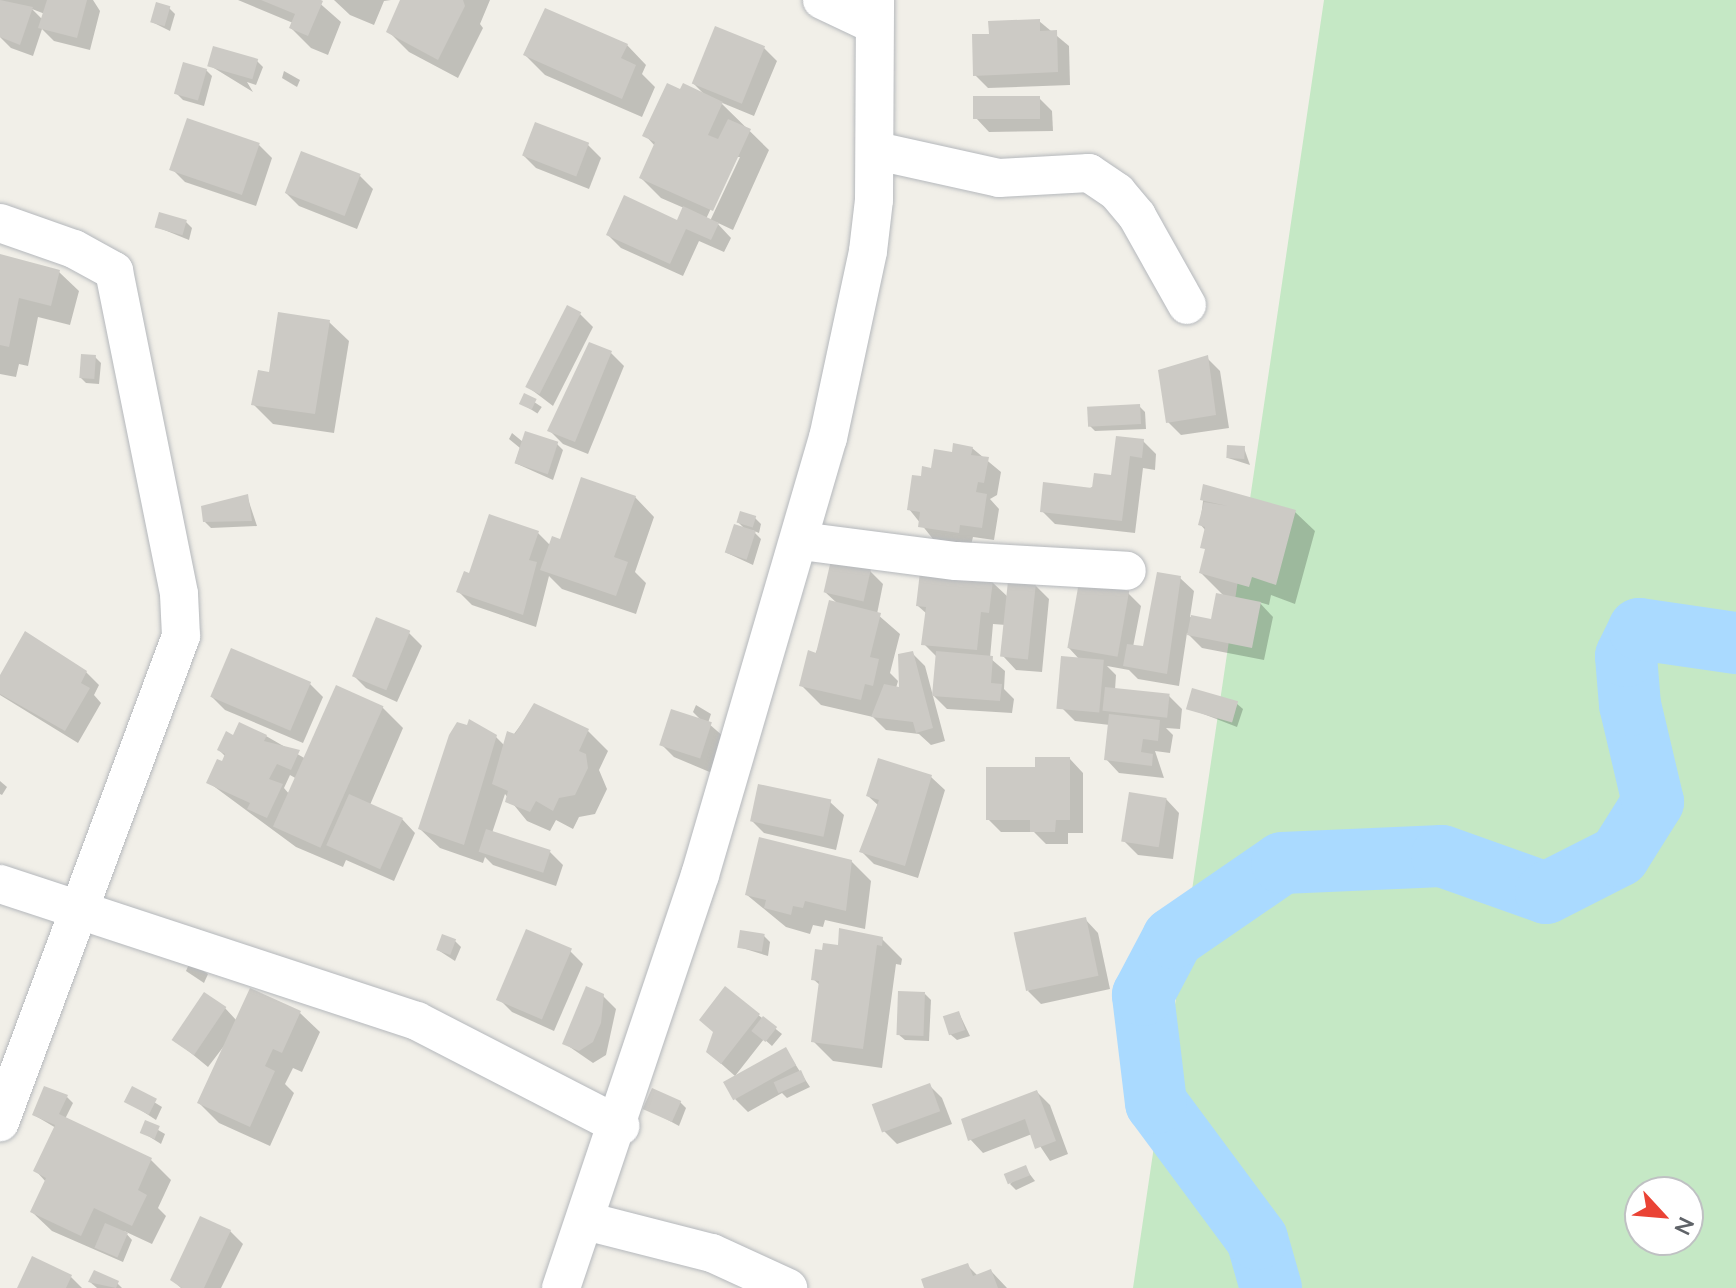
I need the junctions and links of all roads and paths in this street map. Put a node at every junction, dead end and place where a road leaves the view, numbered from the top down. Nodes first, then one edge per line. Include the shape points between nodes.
1 (822, 0) edge
2 (874, 12) edge
3 (877, 151) junction
4 (0, 223) edge
5 (1187, 305) dead end
6 (801, 541) junction
7 (1127, 571) dead end
8 (0, 884) edge
9 (81, 906) junction
10 (0, 1122) edge
11 (620, 1126) junction
12 (586, 1221) junction
13 (561, 1288) edge
14 (788, 1288) edge

1 - 2 street
2 - 3 street
3 - 5 street via 999,178 1089,173 1117,192 1137,216
3 - 6 street via 868,251
4 - 9 street via 74,249 114,271 179,594 181,636
6 - 7 street via 956,561
6 - 11 street
8 - 9 street
9 - 10 street
9 - 11 street via 417,1021
11 - 12 street
12 - 13 street
12 - 14 street via 712,1253

